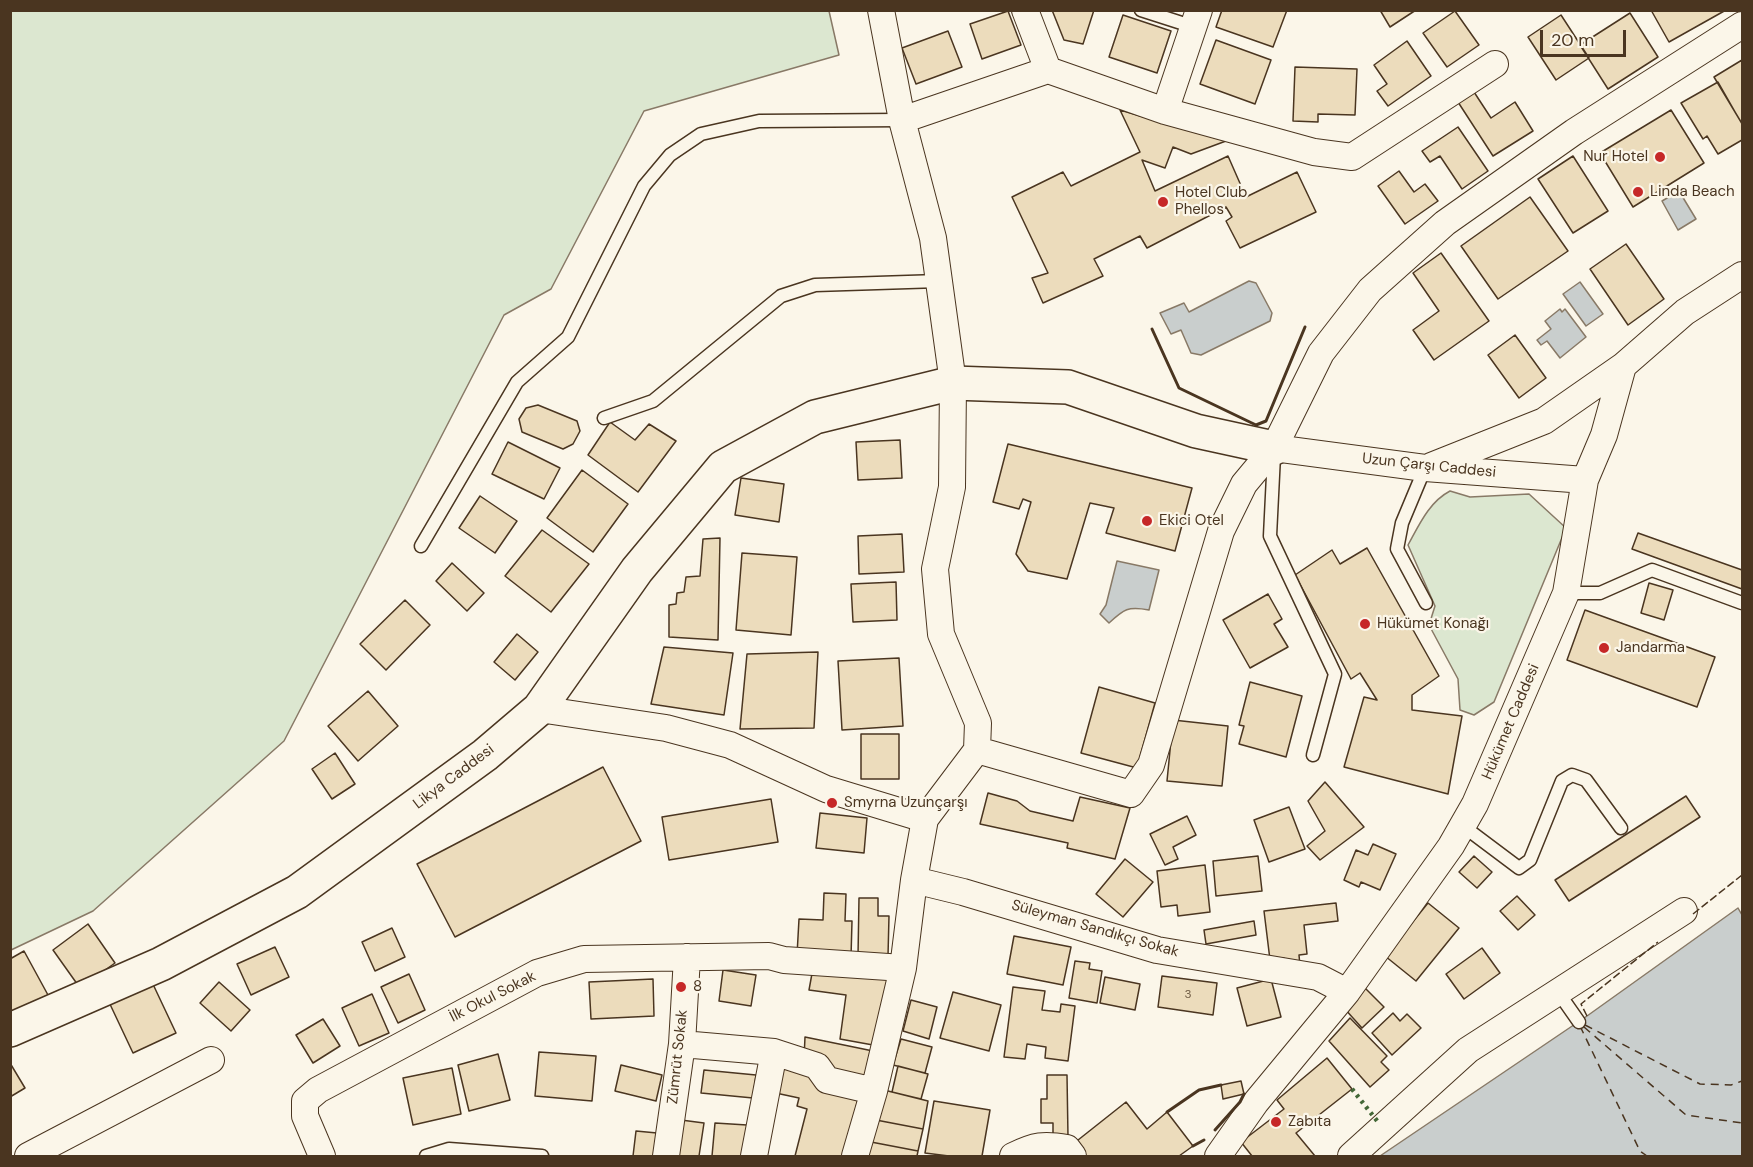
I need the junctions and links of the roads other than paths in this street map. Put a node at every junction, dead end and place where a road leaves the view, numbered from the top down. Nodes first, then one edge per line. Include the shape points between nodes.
1 (882, 10) edge
2 (1025, 10) edge
3 (1141, 10) edge
4 (1197, 19) edge
5 (1743, 26) edge
6 (1495, 64) dead end
7 (1048, 70) junction
8 (1165, 111) junction
9 (902, 120) junction
10 (1743, 275) edge
11 (939, 281) junction
12 (1623, 366) junction
13 (953, 383) junction
14 (604, 418) dead end
15 (1274, 448) junction
16 (1425, 468) junction
17 (1585, 480) junction
18 (421, 546) dead end
19 (1566, 593) junction
20 (1426, 603) dead end
21 (1743, 603) edge
22 (539, 709) junction
23 (977, 750) junction
24 (1313, 755) dead end
25 (926, 819) junction
26 (1462, 826) junction
27 (1621, 828) dead end
28 (914, 880) junction
29 (1684, 911) dead end
30 (687, 957) junction
31 (903, 968) junction
32 (1347, 992) junction
33 (1558, 992) junction
34 (1579, 1022) dead end
35 (10, 1030) edge
36 (682, 1044) junction
37 (774, 1052) junction
38 (211, 1060) dead end
39 (874, 1091) junction
40 (28, 1156) edge
41 (322, 1156) edge
42 (426, 1156) edge
43 (542, 1156) edge
44 (666, 1156) edge
45 (754, 1156) edge
46 (855, 1156) edge
47 (1013, 1156) edge
48 (1073, 1156) edge
49 (1218, 1156) edge
50 (1351, 1156) edge

1 - 9 street
2 - 7 street
3 - 4 lane
4 - 8 street
5 - 15 street via 1574,132 1445,223 1370,290 1321,353
6 - 8 street via 1352,157 1314,152
7 - 8 street
7 - 9 street
9 - 11 street via 933,238
9 - 18 lane via 759,121 701,134 670,155 644,186 568,337 517,382
10 - 12 street via 1685,312
11 - 13 street
11 - 14 lane via 815,285 781,296 653,401
12 - 16 street via 1544,421
12 - 17 street, Hükümet Caddesi via 1604,435
13 - 15 street, Likya Caddesi via 1068,387 1196,431
13 - 22 street, Likya Caddesi via 815,417 723,466 637,570
13 - 23 street via 952,487 935,569 941,634 978,723
15 - 16 street, Uzun Çarşı Caddesi
15 - 23 street via 1244,484 1221,531 1151,765 1131,794
15 - 24 lane via 1270,536 1335,674
16 - 17 street, Uzun Çarşı Caddesi
16 - 20 lane via 1402,523 1397,549
17 - 19 street, Hükümet Caddesi
19 - 21 lane via 1600,593 1652,570
19 - 26 street, Hükümet Caddesi
22 - 25 street via 666,728 730,745 826,789
22 - 35 street, Likya Caddesi via 484,755 297,892 161,964
23 - 25 street
25 - 28 street
26 - 27 lane via 1519,868 1530,860 1562,782 1572,775 1586,780
26 - 32 street, Hükümet Caddesi
28 - 31 street
28 - 32 street, Süleyman Sandıkçı Sokak via 963,891 1156,950 1318,978
29 - 33 street
30 - 31 street, İlk Okul Sokak via 769,956
30 - 36 street, Zümrüt Sokak
30 - 41 street, İlk Okul Sokak via 584,959 537,973 318,1090 305,1101 305,1116
31 - 39 street
32 - 49 street, Hükümet Caddesi
33 - 34 lane
33 - 50 street via 1468,1050
36 - 37 street
36 - 44 street, Zümrüt Sokak
37 - 39 street via 818,1066 827,1080
37 - 45 street
38 - 40 street
39 - 46 street
42 - 43 lane via 449,1149
47 - 48 street via 1045,1144 1067,1148

